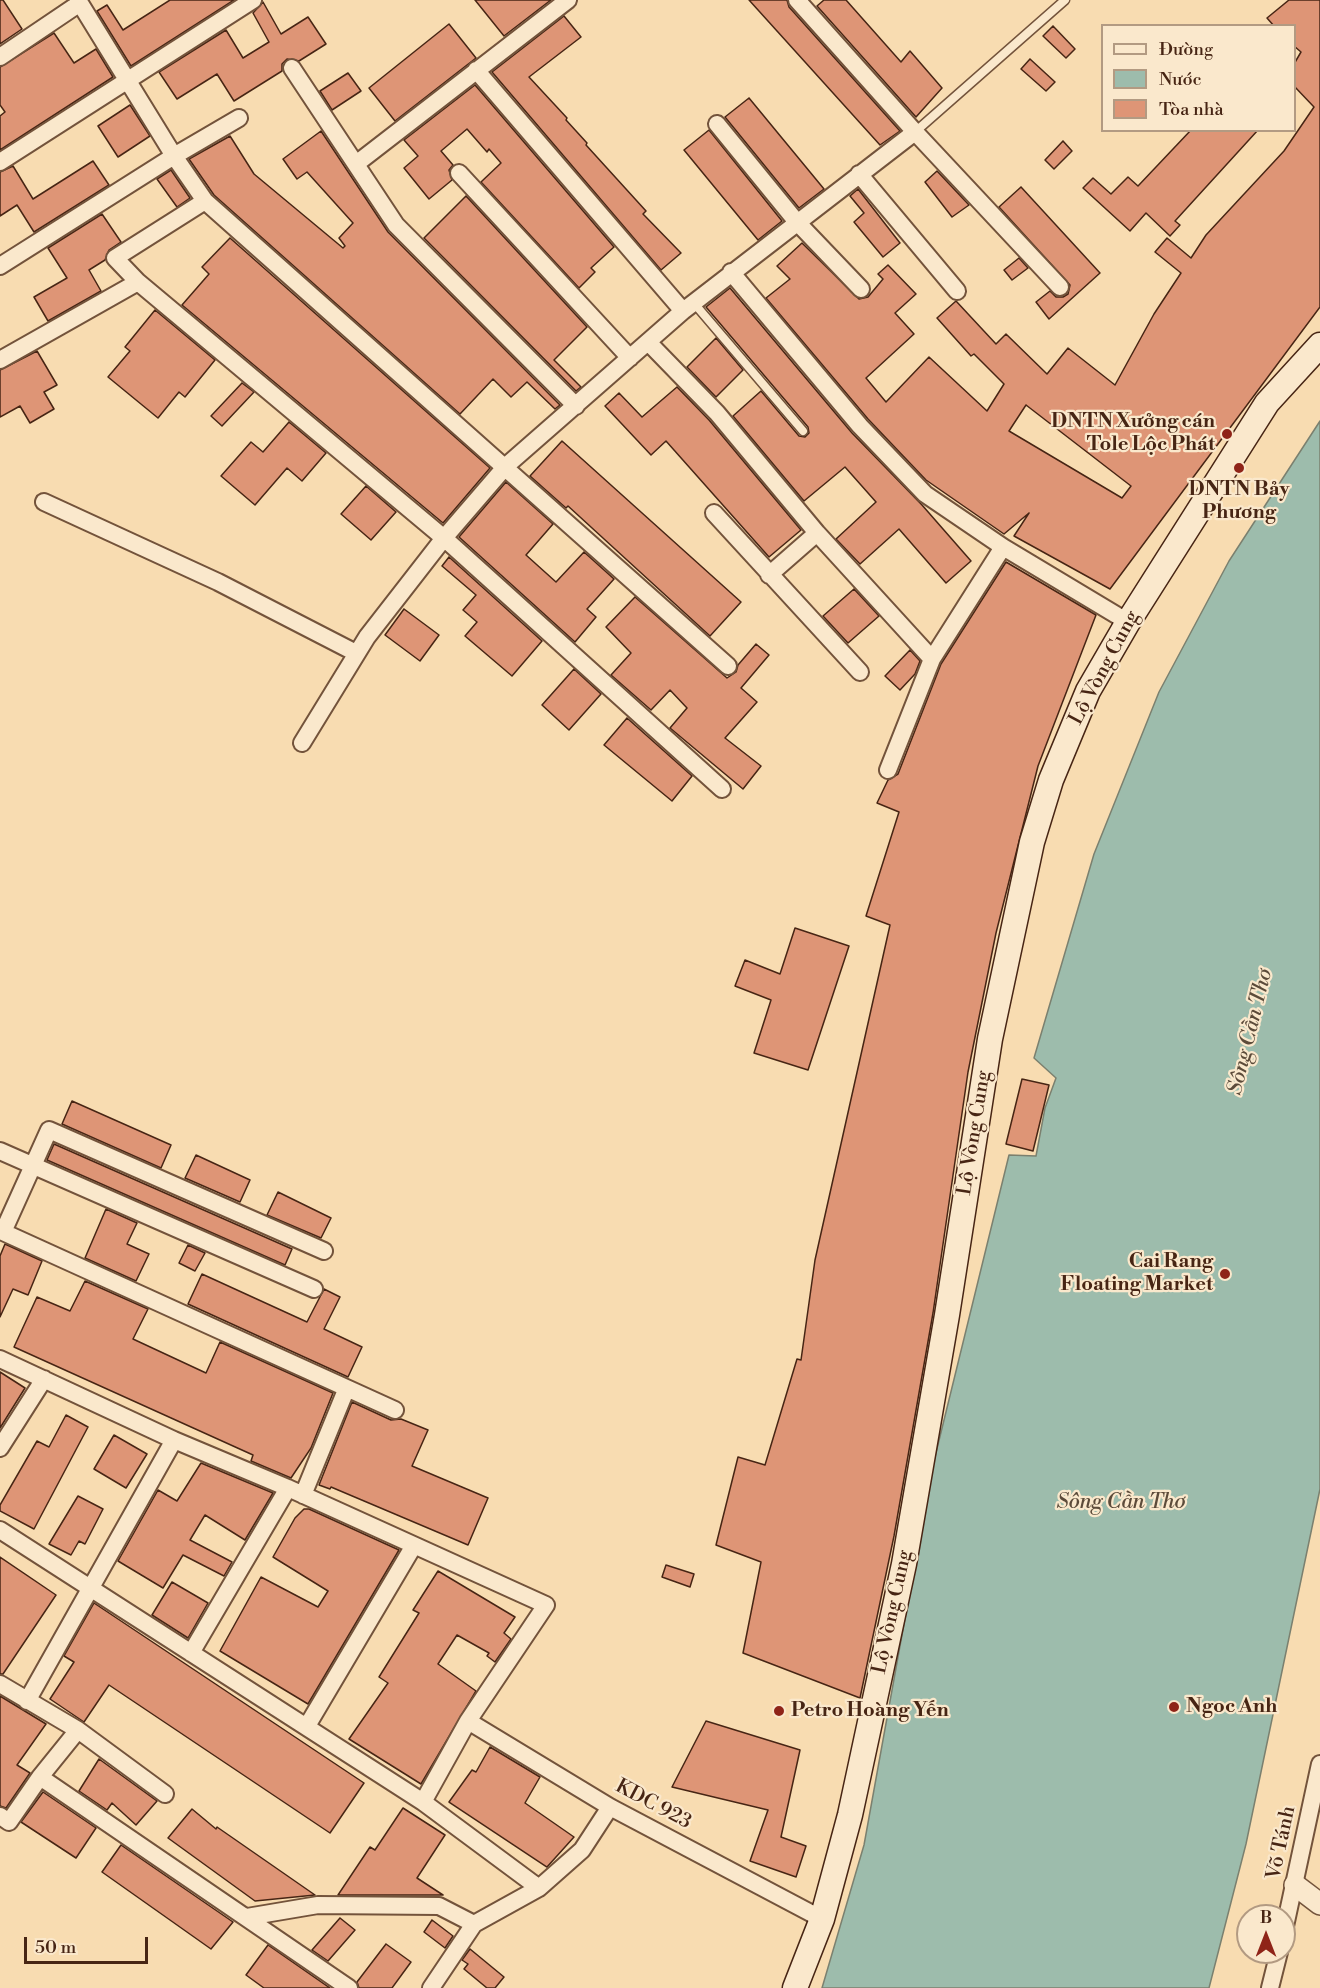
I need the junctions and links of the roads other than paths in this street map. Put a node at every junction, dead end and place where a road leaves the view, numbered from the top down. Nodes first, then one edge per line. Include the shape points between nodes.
1 (253, 0) edge
2 (568, 0) edge
3 (797, 0) edge
4 (1065, 0) edge
5 (79, 1) edge
6 (0, 57) edge
7 (292, 68) dead end
8 (476, 70) junction
9 (128, 79) junction
10 (239, 118) dead end
11 (717, 124) dead end
12 (915, 132) junction
13 (174, 156) junction
14 (0, 162) edge
15 (356, 164) junction
16 (459, 174) dead end
17 (859, 174) junction
18 (205, 201) junction
19 (796, 221) junction
20 (0, 266) edge
21 (731, 272) junction
22 (138, 282) junction
23 (1060, 287) dead end
24 (861, 289) dead end
25 (957, 291) dead end
26 (688, 307) junction
27 (648, 342) junction
28 (1320, 345) edge
29 (630, 358) junction
30 (0, 360) edge
31 (576, 406) junction
32 (803, 431) dead end
33 (506, 466) junction
34 (44, 502) dead end
35 (714, 513) dead end
36 (818, 533) junction
37 (444, 538) junction
38 (1003, 547) junction
39 (769, 575) junction
40 (1128, 622) junction
41 (356, 653) junction
42 (932, 659) junction
43 (728, 666) dead end
44 (860, 672) dead end
45 (302, 743) dead end
46 (888, 770) dead end
47 (722, 789) dead end
48 (0, 1151) edge
49 (33, 1166) junction
50 (324, 1251) dead end
51 (314, 1289) dead end
52 (0, 1359) edge
53 (44, 1379) junction
54 (346, 1390) junction
55 (395, 1410) dead end
56 (174, 1440) junction
57 (0, 1448) edge
58 (296, 1492) junction
59 (0, 1530) edge
60 (414, 1547) junction
61 (91, 1590) junction
62 (191, 1653) junction
63 (0, 1683) edge
64 (27, 1701) junction
65 (468, 1721) junction
66 (307, 1726) junction
67 (78, 1730) junction
68 (1320, 1764) edge
69 (40, 1777) junction
70 (165, 1794) dead end
71 (423, 1802) junction
72 (610, 1806) junction
73 (0, 1816) edge
74 (1295, 1886) junction
75 (539, 1888) junction
76 (1291, 1904) edge
77 (1320, 1904) edge
78 (248, 1917) junction
79 (822, 1918) junction
80 (474, 1924) junction
81 (1276, 1964) edge
82 (349, 1988) edge
83 (431, 1988) edge
84 (795, 1988) edge
85 (1270, 1988) edge

1 - 9 street
2 - 8 street
3 - 12 street
4 - 12 lane
5 - 6 street
5 - 9 street
7 - 15 street
8 - 15 street
8 - 26 street
9 - 13 street
9 - 14 street
10 - 13 street
11 - 19 street
12 - 17 street
12 - 23 street
13 - 18 street
13 - 20 street
15 - 31 street via 396,225
16 - 29 street
17 - 19 street
17 - 25 street
18 - 22 street via 115,258
18 - 33 street
19 - 21 street
19 - 24 street
21 - 26 street
21 - 38 street via 860,426 925,494
22 - 30 street
22 - 37 street
26 - 27 street
26 - 32 lane
27 - 29 street
27 - 36 street via 717,413
28 - 40 main road, Lộ Vòng Cung via 1267,402
29 - 31 street
31 - 33 street
33 - 37 street
33 - 43 street
34 - 41 street via 218,582
35 - 39 street
36 - 39 street
36 - 42 street
37 - 41 street
37 - 47 street
38 - 40 street
38 - 42 street
39 - 44 street
40 - 79 main road, Lộ Vòng Cung via 1084,701 1051,780 1027,863 990,1039 904,1564 850,1815
41 - 45 street
42 - 46 street
48 - 49 street
49 - 50 street via 49,1130
49 - 51 street
49 - 54 street via 3,1232
52 - 53 street
53 - 56 street
53 - 57 street
54 - 55 street
54 - 58 street
56 - 58 street
56 - 61 street
58 - 60 street
58 - 62 street
59 - 61 street
60 - 65 street via 546,1605
60 - 66 street
61 - 62 street
61 - 64 street
62 - 66 street
63 - 64 street
64 - 67 street
65 - 71 street
65 - 72 street, KDC 923
66 - 71 street
67 - 69 street
67 - 70 street
68 - 74 street, Võ Tánh
69 - 73 street via 9,1822
69 - 78 street
71 - 75 street
72 - 75 street via 582,1850
72 - 79 street, KDC 923
74 - 76 street, Võ Tánh
74 - 77 street
75 - 80 street
78 - 80 street via 318,1905 439,1906
78 - 82 street
79 - 84 main road, Lộ Vòng Cung
80 - 83 street
81 - 85 street

